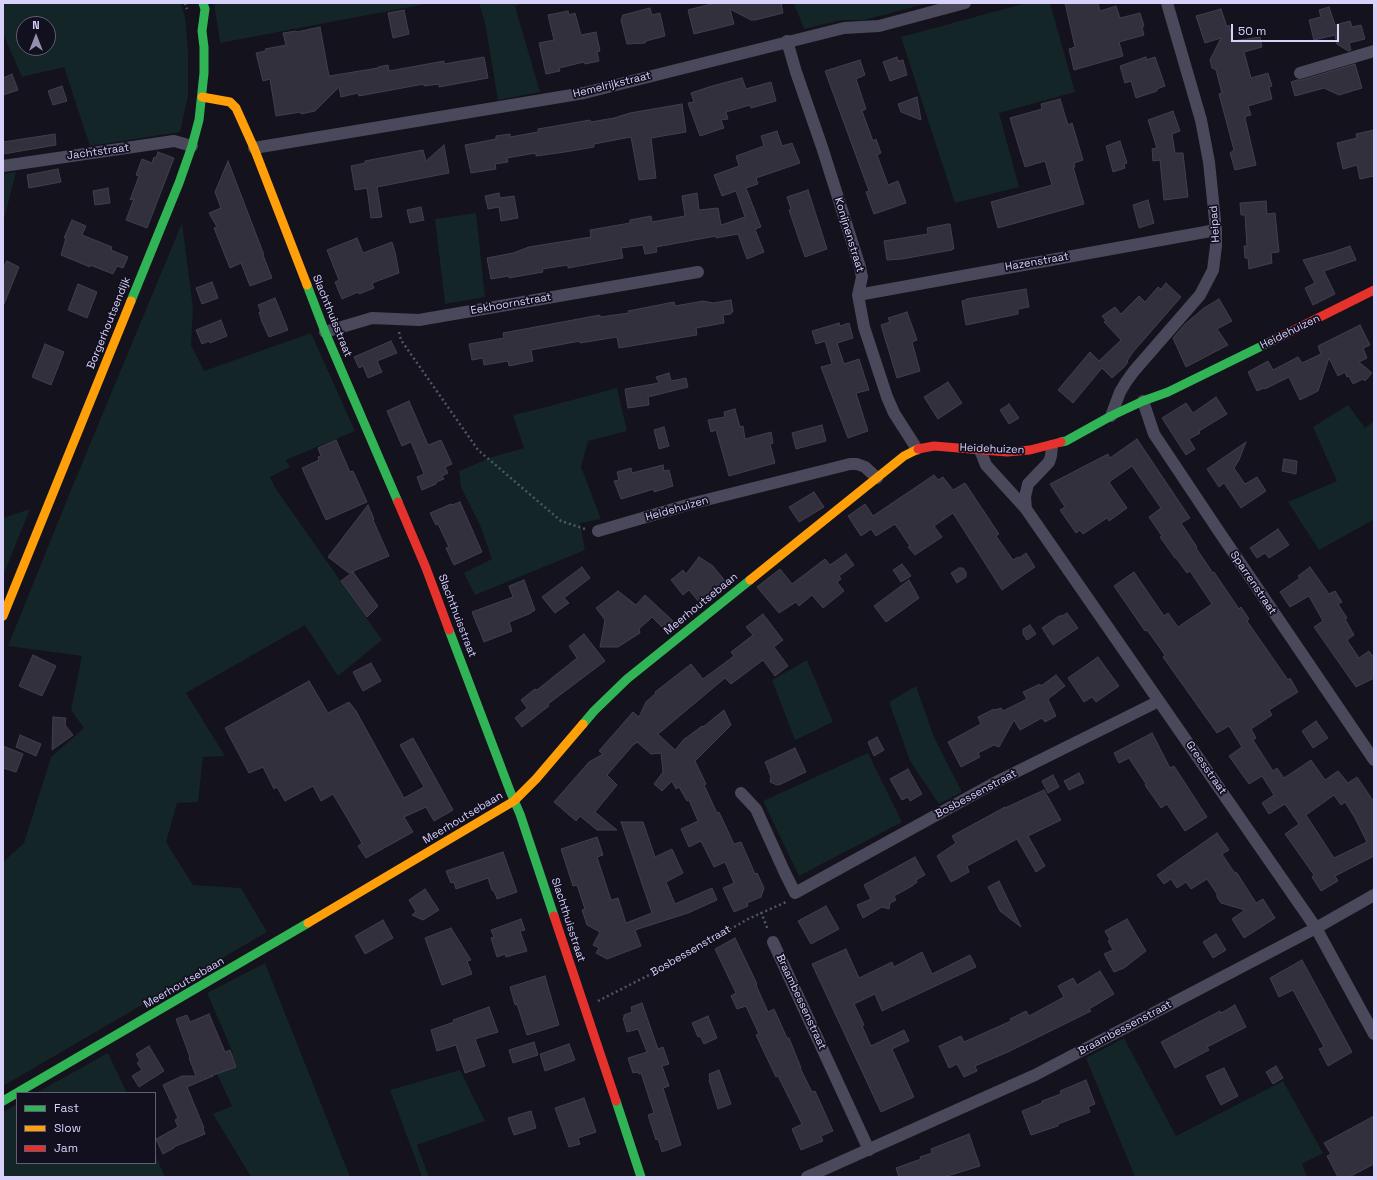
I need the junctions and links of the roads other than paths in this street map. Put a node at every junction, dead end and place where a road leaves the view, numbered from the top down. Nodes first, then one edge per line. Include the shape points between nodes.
1 (203, 3) edge
2 (965, 3) edge
3 (1167, 3) edge
4 (194, 10) dead end
5 (202, 30) junction
6 (787, 41) junction
7 (1374, 51) edge
8 (1300, 73) dead end
9 (202, 97) junction
10 (192, 146) junction
11 (254, 148) junction
12 (3, 166) edge
13 (1216, 230) junction
14 (698, 272) dead end
15 (1374, 290) edge
16 (858, 295) junction
17 (325, 332) junction
18 (1143, 401) junction
19 (1111, 416) junction
20 (1052, 446) junction
21 (917, 449) junction
22 (980, 450) junction
23 (877, 478) junction
24 (1026, 509) junction
25 (598, 531) road end
26 (3, 616) edge
27 (1159, 701) junction
28 (1374, 760) edge
29 (741, 793) dead end
30 (514, 801) junction
31 (1374, 895) edge
32 (1316, 928) junction
33 (773, 942) road end
34 (1374, 1034) edge
35 (19, 1092) edge
36 (16, 1094) edge
37 (3, 1101) edge
38 (870, 1150) junction
39 (641, 1177) edge
40 (807, 1177) edge

1 - 5 street, Borgerhoutsendijk via 205,9
2 - 6 street, Hemelrijkstraat via 879,26 844,28
3 - 13 street, Heipad via 1205,141
4 - 5 street, Borgerhoutsendijk
5 - 9 street, Borgerhoutsendijk
6 - 11 street, Hemelrijkstraat via 584,93
6 - 16 street, Konijnenstraat via 860,267 862,277
7 - 8 street
9 - 10 street, Borgerhoutsendijk
9 - 11 street, Slachthuisstraat via 230,102 240,115
10 - 12 street, Jachtstraat via 174,141
10 - 26 street, Borgerhoutsendijk
11 - 17 street, Slachthuisstraat
13 - 16 street, Hazenstraat
13 - 19 street, Heipad via 1213,270 1200,295 1134,371 1120,392
14 - 17 street, Eekhoornstraat via 418,320 372,318
15 - 18 street, Heidehuizen via 1168,392
16 - 21 street, Konijnenstraat via 864,327 887,397
17 - 30 street, Slachthuisstraat via 426,568
18 - 19 street, Heidehuizen
18 - 28 street, Sparrenstraat via 1154,434
19 - 20 street, Heidehuizen
20 - 22 street, Heidehuizen via 1015,452
20 - 24 street via 1049,462 1028,484
21 - 22 street, Heidehuizen via 934,446
21 - 23 street, Heidehuizen
22 - 24 street, Greesstraat via 986,465
23 - 25 street, Heidehuizen via 865,467 850,464 694,503
23 - 30 street, Meerhoutsebaan via 627,679 594,711
24 - 27 street, Greesstraat
27 - 29 street, Bosbessenstraat via 998,782 795,893 756,809
27 - 32 street, Greesstraat
30 - 35 street, Meerhoutsebaan
30 - 39 street, Slachthuisstraat
31 - 32 street, Braambessenstraat
32 - 34 street, Greesstraat
32 - 38 street, Braambessenstraat via 1035,1075
33 - 38 street, Braambessenstraat
36 - 37 street, Meerhoutsebaan
38 - 40 street, Braambessenstraat

